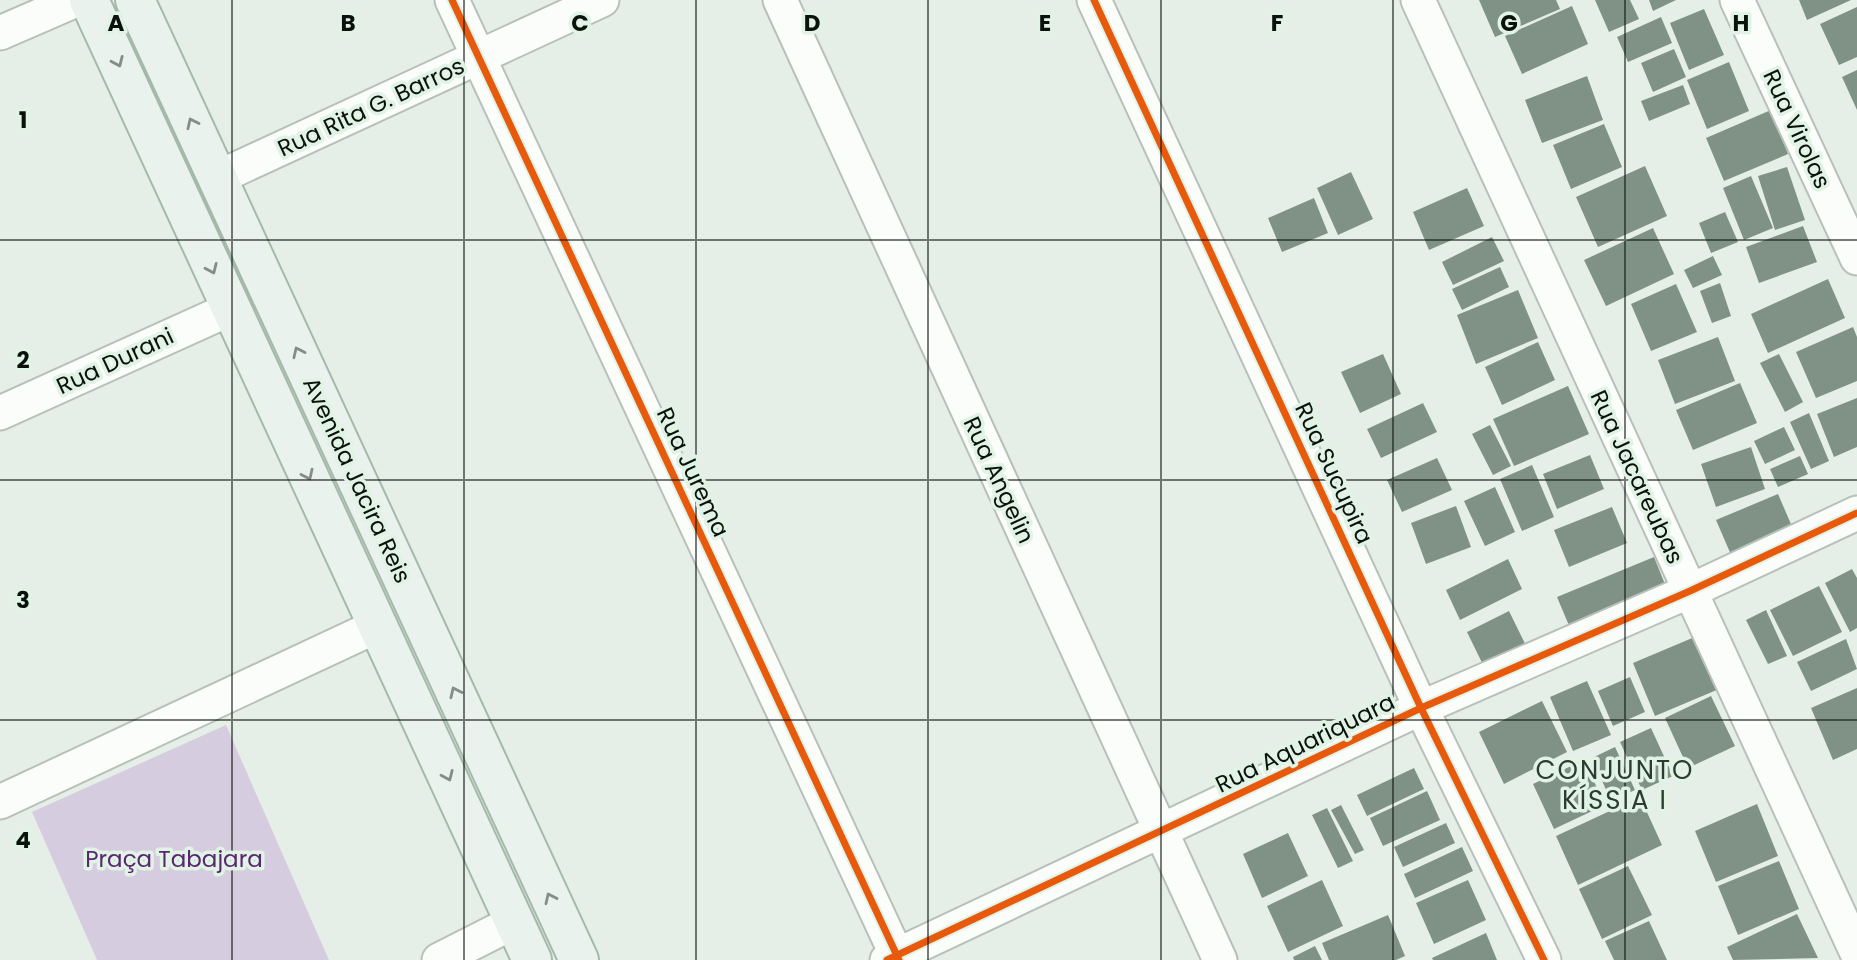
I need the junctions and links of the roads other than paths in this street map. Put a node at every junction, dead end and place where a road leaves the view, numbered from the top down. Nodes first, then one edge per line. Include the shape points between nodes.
1 (76, 0) edge
2 (89, 0) edge
3 (135, 0) edge
4 (452, 0) edge
5 (601, 0) edge
6 (779, 0) edge
7 (1094, 0) edge
8 (1418, 0) edge
9 (1737, 0) edge
10 (0, 33) edge
11 (479, 57) junction
12 (217, 178) junction
13 (1857, 258) edge
14 (230, 309) junction
15 (0, 414) edge
16 (1857, 513) edge
17 (1690, 592) junction
18 (379, 625) junction
19 (1421, 708) junction
20 (0, 802) edge
21 (1160, 834) junction
22 (514, 922) junction
23 (1857, 953) edge
24 (894, 959) edge
25 (439, 960) edge
26 (532, 960) edge
27 (579, 960) edge
28 (1220, 960) edge
29 (1544, 960) edge

1 - 10 street
2 -> 14 main road, Avenida Jacira Reis
12 -> 3 main road, Avenida Jacira Reis
4 - 11 street, Rua Jurema
5 - 11 street, Rua Rita G. Barros
6 - 21 street, Rua Angelin
7 - 19 street, Rua Sucupira
8 - 17 street, Rua Jacareubas
9 - 13 street, Rua Virolas
11 - 12 street, Rua Rita G. Barros
11 - 24 street, Rua Jurema
27 -> 12 main road, Avenida Jacira Reis
14 - 15 street, Rua Durani
14 -> 18 main road, Avenida Jacira Reis
16 - 17 street, Rua Aquariquara
17 - 19 street, Rua Aquariquara
17 - 23 street, Rua Jacareubas
18 - 20 street
18 -> 22 main road, Avenida Jacira Reis
19 - 21 street, Rua Aquariquara
19 - 29 street, Rua Sucupira
21 - 24 street, Rua Aquariquara
21 - 28 street, Rua Angelin
22 - 25 street
22 - 26 main road, Avenida Jacira Reis

